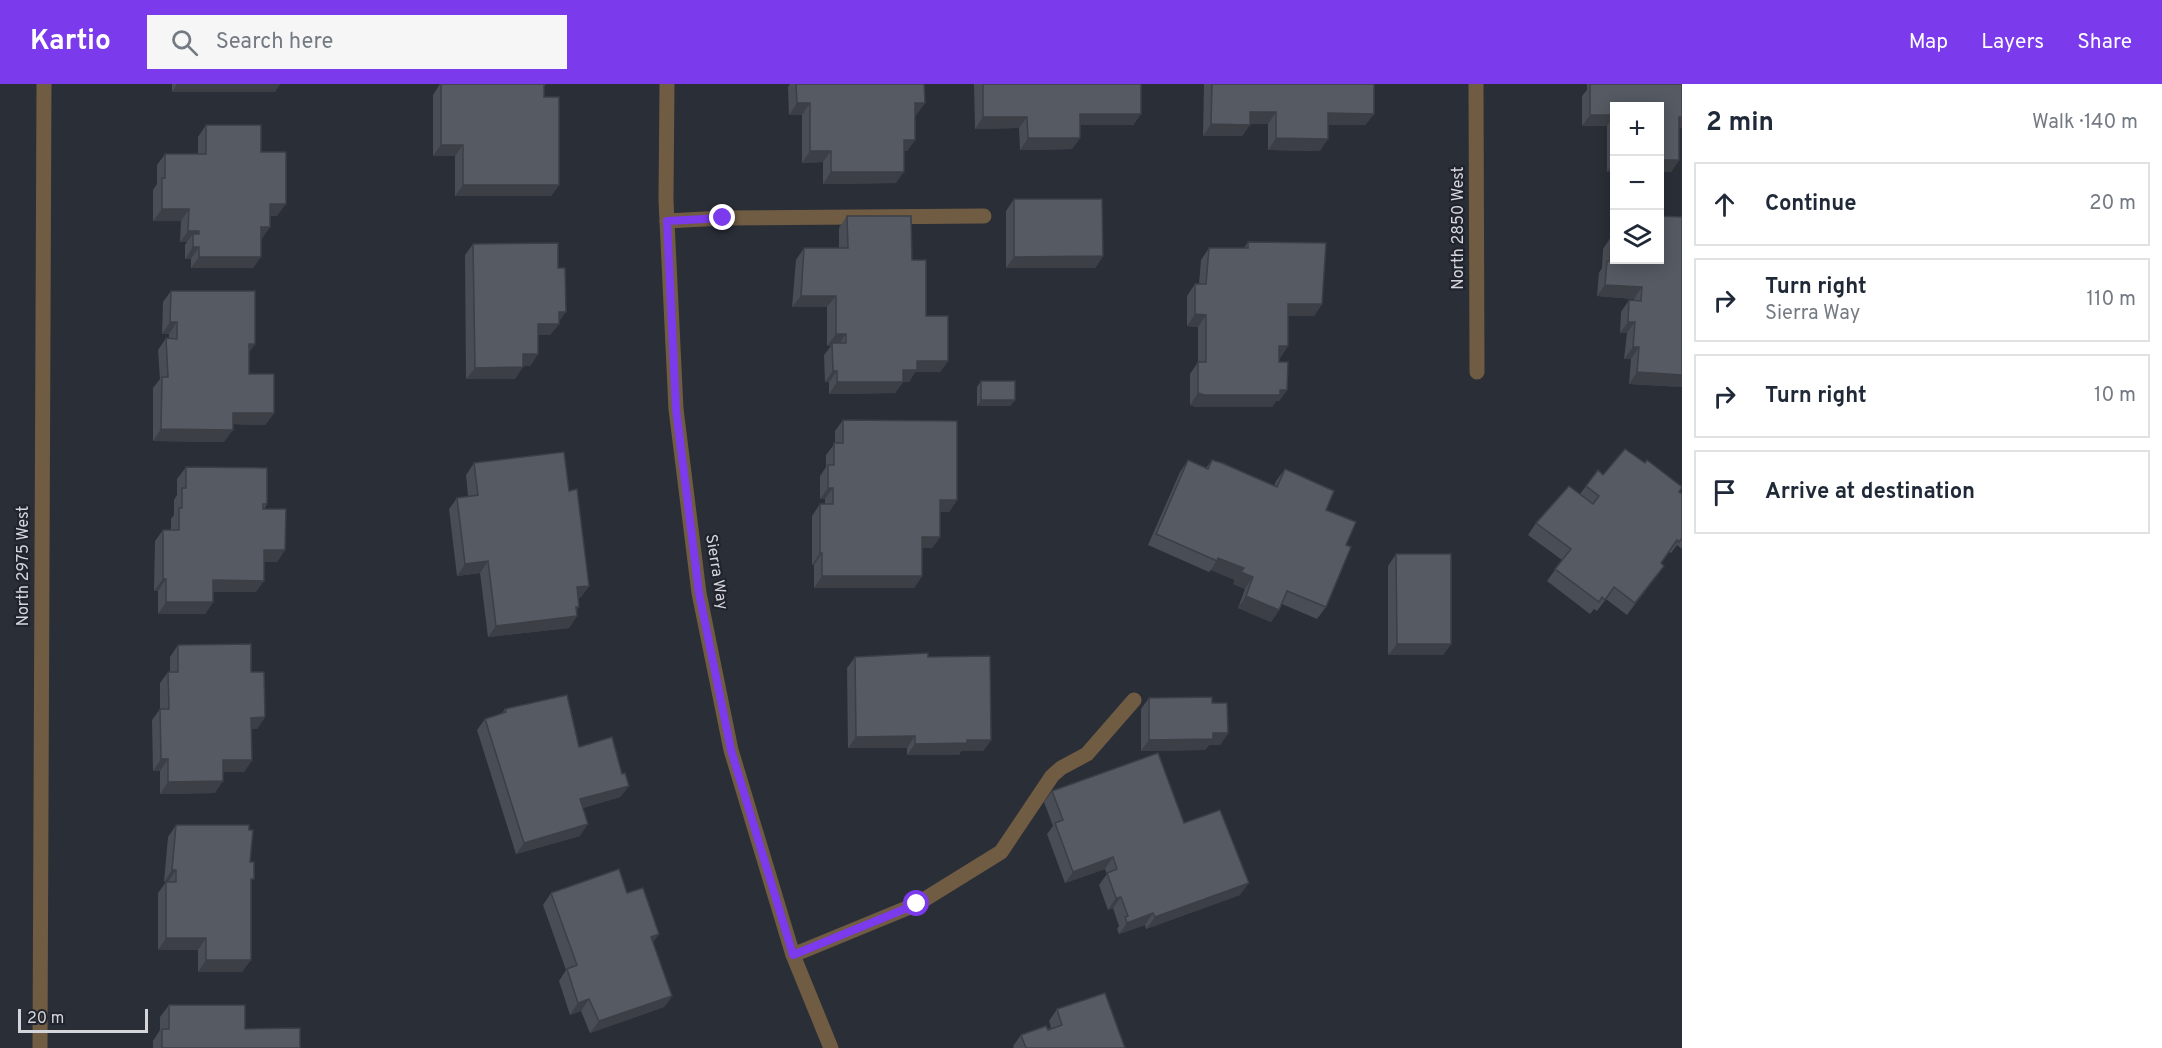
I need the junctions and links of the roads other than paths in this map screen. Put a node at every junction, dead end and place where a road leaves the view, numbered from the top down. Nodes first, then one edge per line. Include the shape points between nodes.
1 (44, 84) edge
2 (667, 84) edge
3 (1476, 84) edge
4 (984, 216) dead end
5 (667, 221) junction
6 (1477, 372) dead end
7 (1134, 700) dead end
8 (793, 955) junction
9 (40, 1048) edge
10 (831, 1048) edge

1 - 9 street, North 2975 West
2 - 5 street, Sierra Way
3 - 6 street, North 2850 West
4 - 5 street
5 - 8 street, Sierra Way via 676,409 699,593 731,750
7 - 8 street via 1088,754 1052,776 1001,852 917,904
8 - 10 street, Sierra Way

